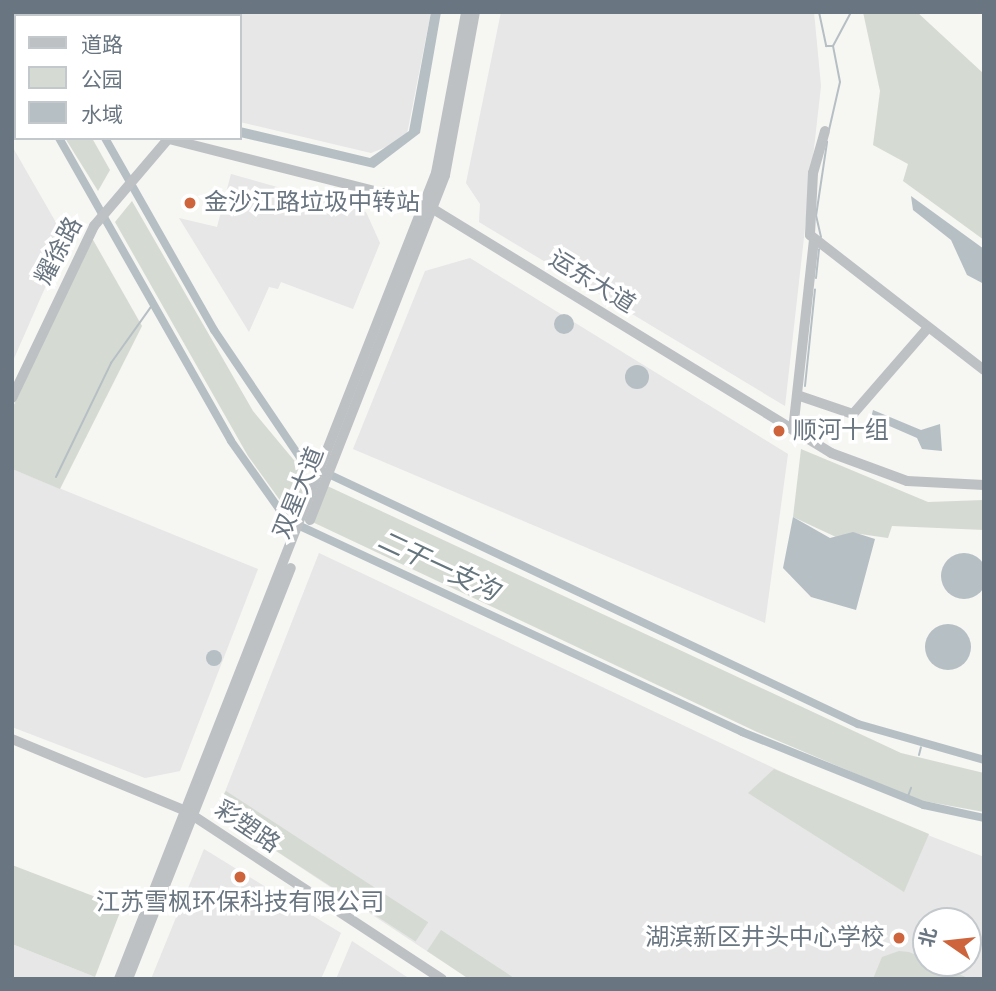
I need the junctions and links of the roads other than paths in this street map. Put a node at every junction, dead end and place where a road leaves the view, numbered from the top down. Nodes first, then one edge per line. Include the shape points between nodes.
1 (466, 12) edge
2 (475, 12) edge
3 (825, 131) dead end
4 (165, 140) edge
5 (170, 140) edge
6 (429, 206) junction
7 (814, 239) junction
8 (926, 330) junction
9 (984, 370) edge
10 (797, 395) junction
11 (12, 398) edge
12 (793, 430) junction
13 (984, 485) edge
14 (12, 739) edge
15 (190, 814) junction
16 (119, 979) edge
17 (128, 979) edge
18 (442, 979) edge

1 - 6 street, 双星大道
2 - 6 street, 双星大道 via 445,175
3 - 7 street via 807,222
4 - 11 street, 耀徐路 via 94,226
5 - 6 street, 运东大道
6 - 12 street, 运东大道
6 - 15 street, 双星大道
7 - 8 street
7 - 10 street
8 - 9 street
8 - 10 street via 853,414
10 - 12 street
12 - 13 street, 运东大道 via 885,476 928,486
14 - 15 street, 彩塑路
15 - 16 street, 双星大道
15 - 17 street, 双星大道
15 - 18 street, 彩塑路

